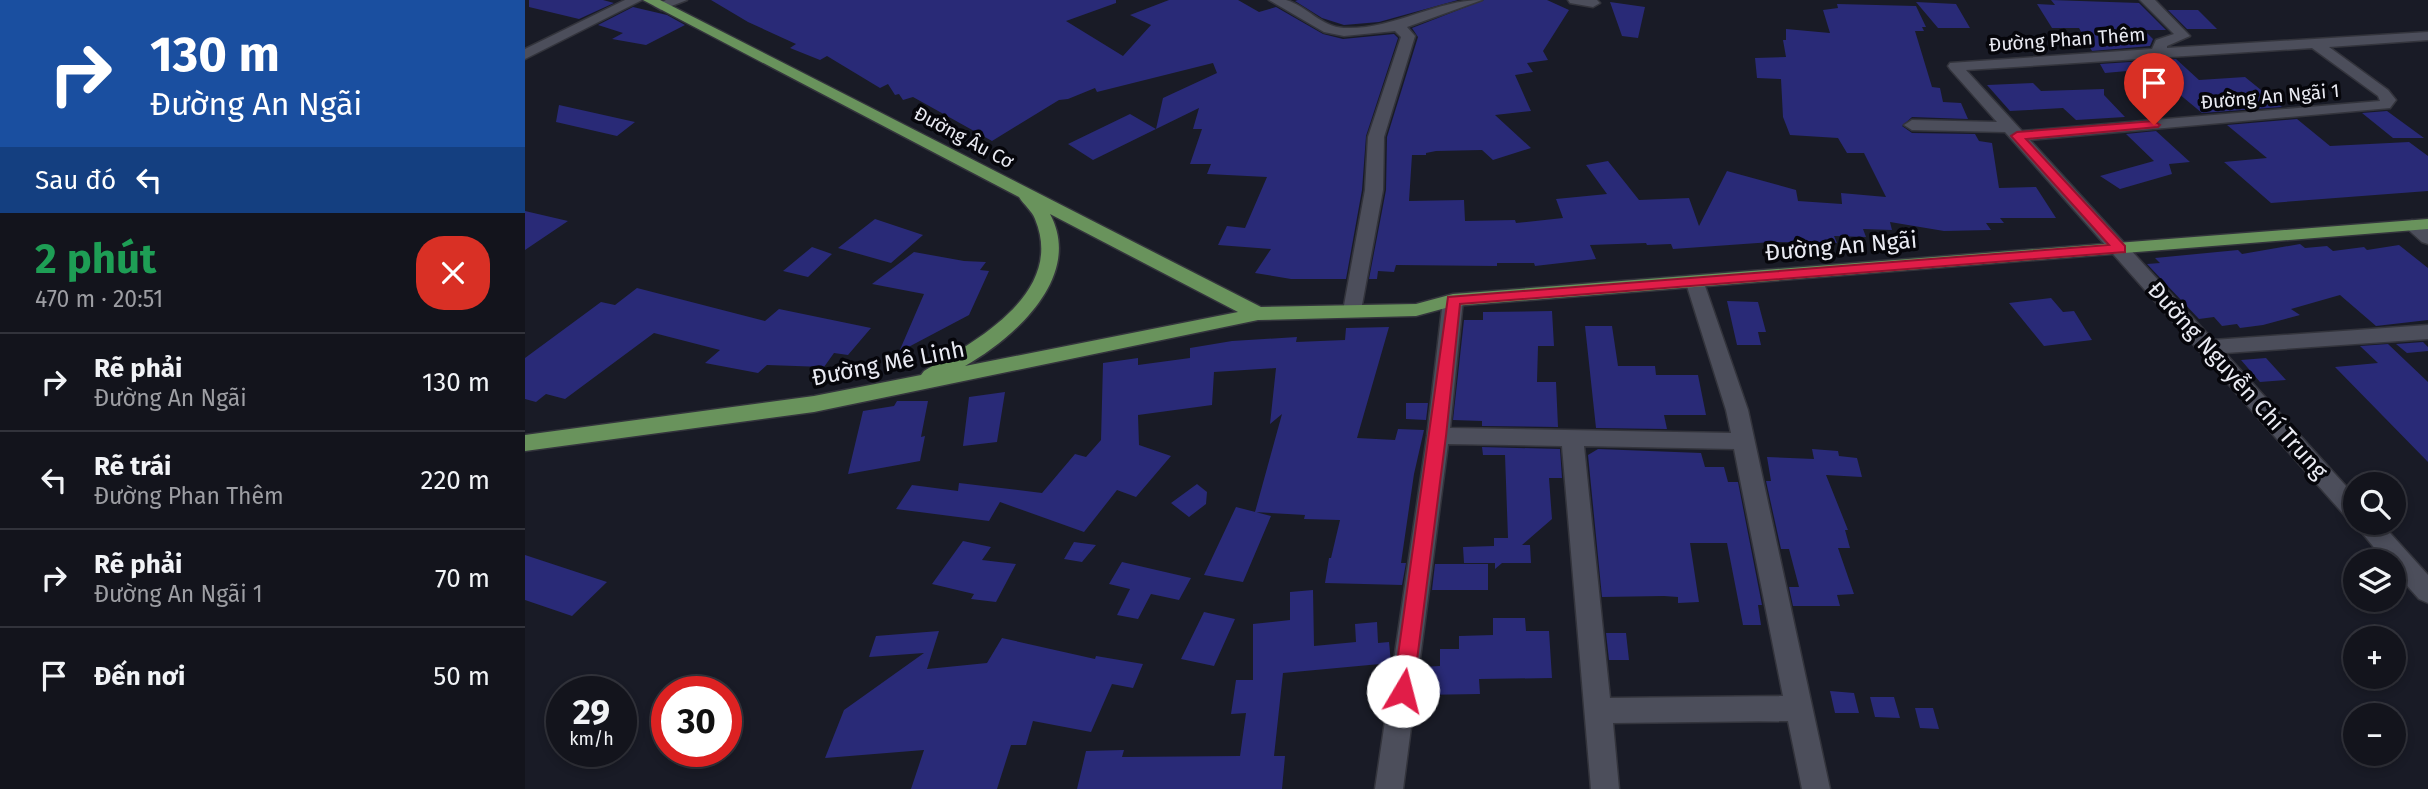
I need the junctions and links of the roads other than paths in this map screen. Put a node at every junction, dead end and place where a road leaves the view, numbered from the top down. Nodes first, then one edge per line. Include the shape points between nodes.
1 (635, 0) edge
2 (680, 0) edge
3 (1276, 0) edge
4 (1475, 0) edge
5 (1575, 0) edge
6 (2147, 0) edge
7 (656, 3) edge
8 (1593, 3) dead end
9 (1398, 26) junction
10 (2183, 36) junction
11 (2428, 36) edge
12 (2315, 43) junction
13 (2201, 50) junction
14 (527, 52) edge
15 (2159, 53) junction
16 (1912, 125) dead end
17 (2013, 131) junction
18 (1021, 191) junction
19 (2420, 225) edge
20 (2428, 238) edge
21 (2120, 249) junction
22 (1695, 283) junction
23 (1453, 300) junction
24 (1353, 311) junction
25 (1258, 314) junction
26 (2428, 332) edge
27 (2208, 347) junction
28 (914, 386) junction
29 (1438, 436) junction
30 (1572, 438) junction
31 (1744, 441) junction
32 (525, 443) edge
33 (2343, 498) edge
34 (2377, 535) edge
35 (2428, 592) edge
36 (1797, 708) junction
37 (1599, 711) junction
38 (1389, 789) edge
39 (1605, 789) edge
40 (1816, 789) edge

1 - 14 street
2 - 7 street
3 - 9 street via 1324,28 1344,32
4 - 9 street
5 - 8 street
6 - 10 street
7 - 18 main road, Đường Âu Cơ
9 - 24 street via 1408,36 1376,137 1374,190
10 - 13 street
10 - 15 street via 2161,43
11 - 12 street, Đường Phan Thêm
12 - 13 street, Đường Phan Thêm
12 - 17 street, Đường An Ngãi 1 via 2383,93 2388,100 2385,105
13 - 15 street, Đường Phan Thêm
15 - 17 street, Đường Phan Thêm via 1955,66
16 - 17 street
17 - 21 street, Đường Phan Thêm
18 - 25 main road, Đường Âu Cơ
18 - 28 main road via 1044,216 1051,238 1038,289 997,336
19 - 20 street
19 - 21 main road, Đường An Ngãi
21 - 22 main road, Đường An Ngãi
21 - 27 street, Đường Nguyễn Chí Trung
22 - 23 main road, Đường An Ngãi
22 - 31 street
23 - 24 main road, Đường An Ngãi via 1416,310
23 - 29 street
24 - 25 main road, Đường An Ngãi
25 - 28 main road, Đường Mê Linh
26 - 27 street
27 - 33 street, Đường Nguyễn Chí Trung
28 - 32 main road, Đường Mê Linh
29 - 30 street
29 - 38 street
30 - 31 street
30 - 37 street
31 - 36 street
34 - 35 street
36 - 37 street
36 - 40 street
37 - 39 street

